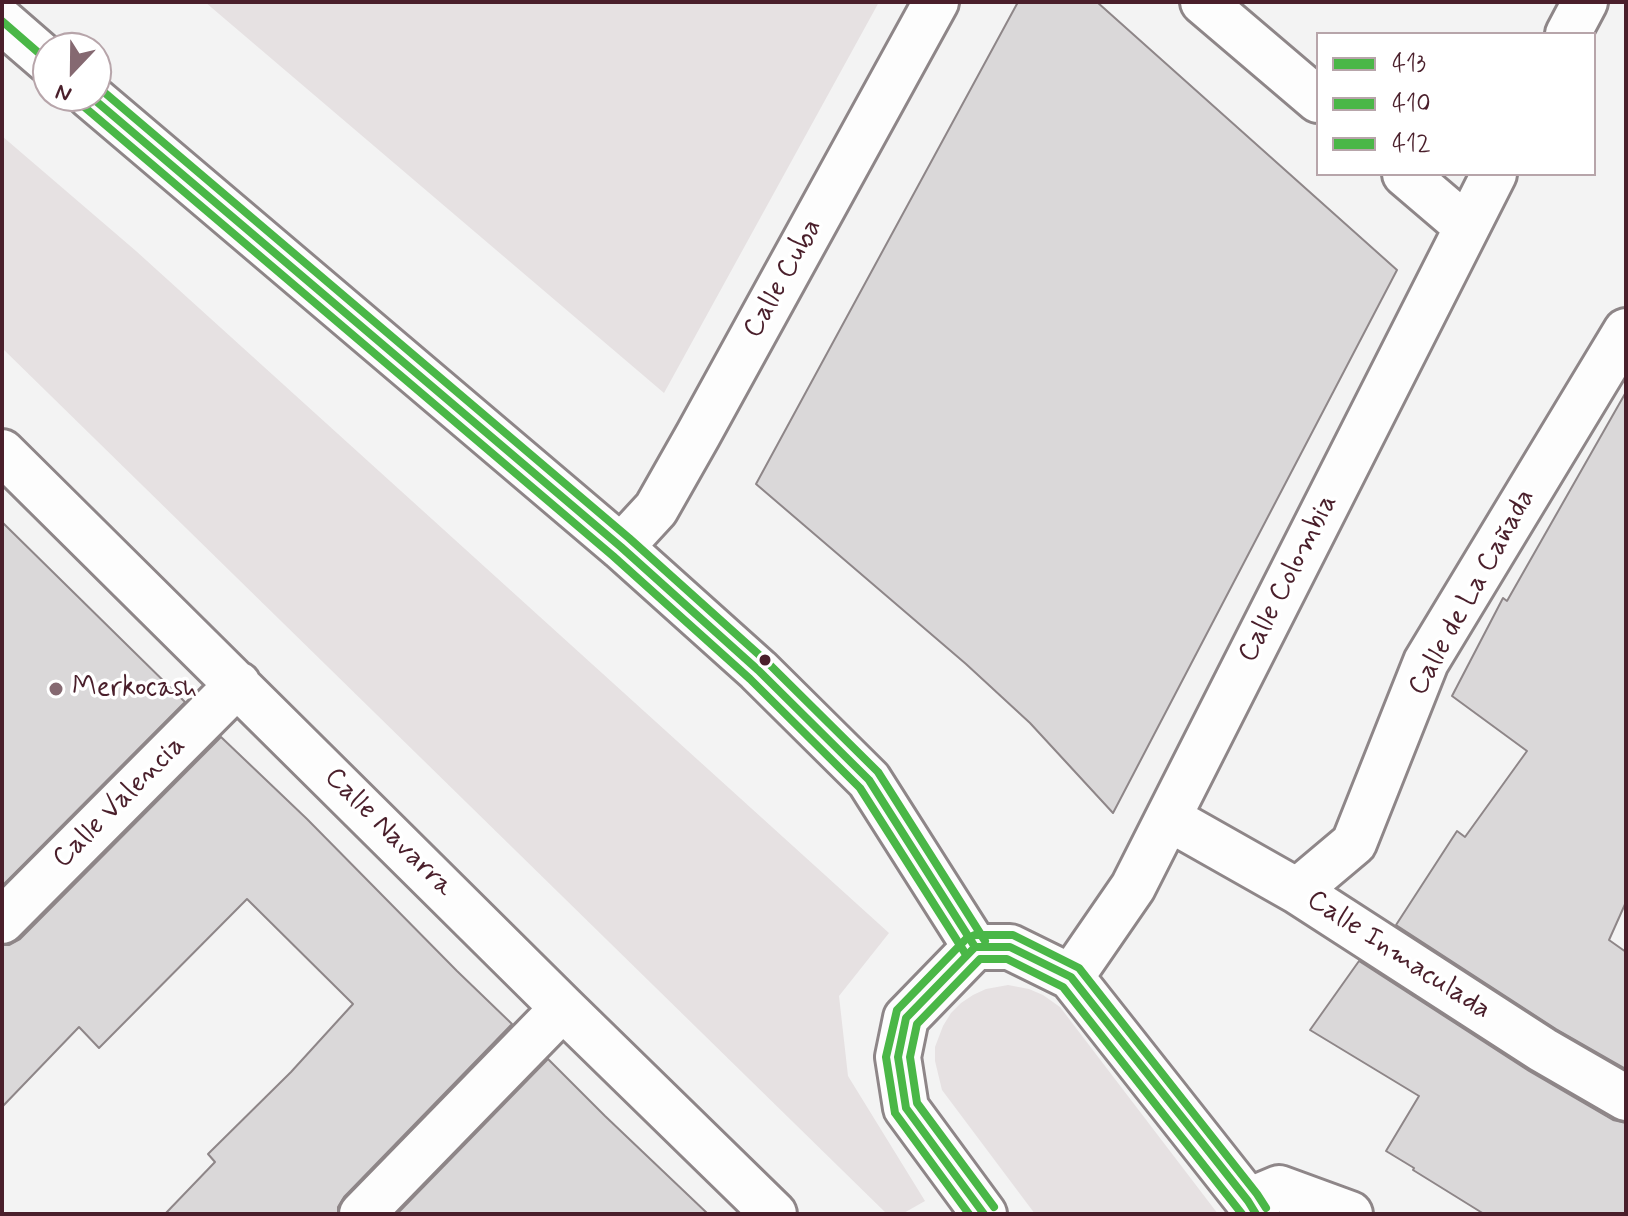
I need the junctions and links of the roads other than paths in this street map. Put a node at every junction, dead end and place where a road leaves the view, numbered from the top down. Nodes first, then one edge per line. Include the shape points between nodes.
1 (936, 2) edge
2 (1203, 2) edge
3 (1585, 2) edge
4 (2, 21) edge
5 (1569, 32) edge
6 (32, 47) edge
7 (1316, 98) edge
8 (109, 112) edge
9 (1407, 176) edge
10 (1493, 176) edge
11 (1467, 227) junction
12 (1626, 331) edge
13 (2, 452) edge
14 (621, 547) junction
15 (238, 684) junction
16 (1168, 818) junction
17 (1297, 891) junction
18 (2, 921) edge
19 (975, 947) junction
20 (1071, 977) junction
21 (563, 1008) junction
22 (1626, 1098) edge
23 (1252, 1208) edge
24 (362, 1214) edge
25 (774, 1214) edge
26 (984, 1214) edge
27 (1350, 1214) edge

1 - 14 street, Calle Cuba via 656,509
2 - 7 street
3 - 5 street
4 - 6 street
8 - 14 street
9 - 11 street
10 - 11 street, Calle Colombia
11 - 16 street, Calle Colombia
12 - 17 street, Calle de La Cañada via 1426,662 1354,843
13 - 15 street, Calle Navarra
14 - 19 street via 758,670 869,780
15 - 18 street, Calle Valencia
15 - 21 street, Calle Navarra
16 - 17 street, Calle Inmaculada
16 - 20 street, Calle Colombia via 1133,887
17 - 22 street, Calle Inmaculada
19 - 20 street via 1010,947
19 - 26 street via 906,1018 898,1057 906,1108
20 - 23 street
21 - 24 street
21 - 25 street, Calle Navarra
23 - 27 street via 1279,1188

